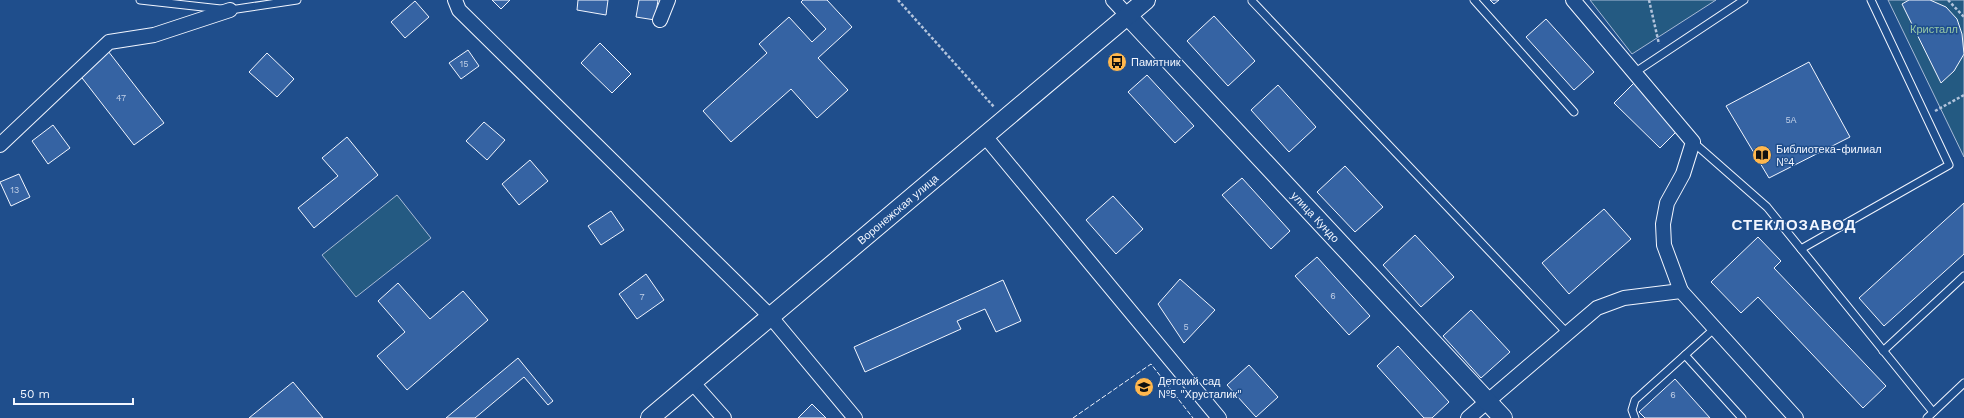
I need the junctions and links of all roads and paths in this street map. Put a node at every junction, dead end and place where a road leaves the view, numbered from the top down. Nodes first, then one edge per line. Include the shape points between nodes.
1 (140, 0) edge
2 (297, 0) edge
3 (455, 0) edge
4 (668, 0) edge
5 (898, 0) edge
6 (1113, 0) edge
7 (1146, 0) edge
8 (1474, 0) edge
9 (1573, 0) edge
10 (1649, 0) edge
11 (1744, 0) edge
12 (1871, 0) edge
13 (1948, 0) edge
14 (1252, 1) edge
15 (230, 10) junction
16 (1127, 15) junction
17 (1964, 17) edge
18 (660, 20) dead end
19 (1662, 55) junction
20 (1634, 73) junction
21 (1964, 95) edge
22 (1000, 104) dead end
23 (1574, 112) dead end
24 (1925, 116) junction
25 (984, 135) junction
26 (1693, 142) junction
27 (0, 145) edge
28 (1801, 249) junction
29 (1964, 276) edge
30 (1681, 290) junction
31 (770, 316) junction
32 (1715, 328) junction
33 (1567, 333) junction
34 (1883, 351) junction
35 (1685, 355) junction
36 (692, 382) junction
37 (1964, 382) edge
38 (1486, 400) junction
39 (1933, 412) junction
40 (650, 418) edge
41 (724, 418) edge
42 (855, 418) edge
43 (1219, 418) edge
44 (1468, 418) edge
45 (1503, 418) edge
46 (1635, 418) edge
47 (1742, 418) edge
48 (1796, 418) edge
49 (1927, 418) edge

1 - 15 lane
2 - 15 lane
3 - 31 street via 459,10
4 - 18 street
5 - 22 path via 995,108
6 - 16 street
7 - 16 street, Воронежская улица
8 - 23 lane
9 - 20 street
10 - 19 path
11 - 19 lane
12 - 24 lane
13 - 17 path
14 - 33 lane
15 - 27 street via 154,35 109,42
16 - 25 street, Воронежская улица
16 - 38 street, улица Кундо
19 - 20 lane
20 - 26 street
21 - 24 path
24 - 28 lane via 1949,165
25 - 31 street, Воронежская улица
25 - 43 street
26 - 28 lane via 1767,207
26 - 30 street via 1683,174 1667,203 1663,224 1664,245
28 - 34 lane
29 - 34 lane
30 - 32 street
30 - 33 street via 1624,298 1597,308
31 - 36 street, Воронежская улица
31 - 42 street
32 - 35 lane
32 - 48 street
33 - 38 street
34 - 39 lane
35 - 46 lane via 1636,400 1632,410
35 - 47 lane
36 - 40 street, Воронежская улица
36 - 41 street
37 - 39 lane
38 - 44 street
38 - 45 street, улица Кундо
39 - 49 lane

